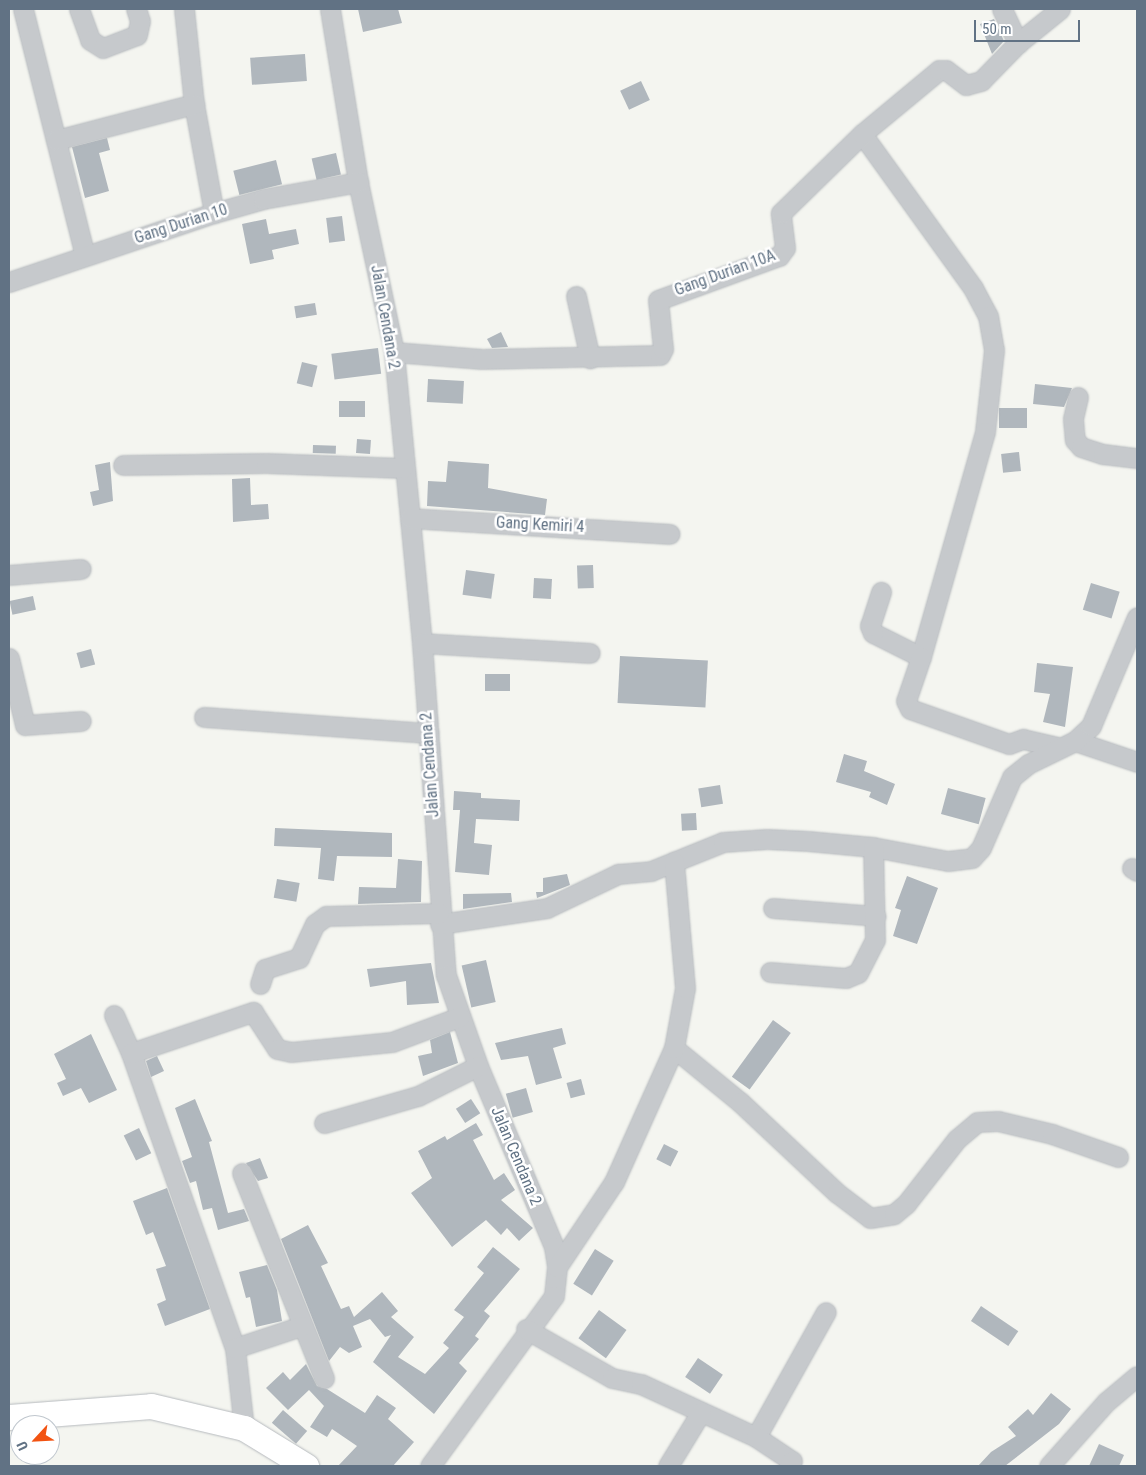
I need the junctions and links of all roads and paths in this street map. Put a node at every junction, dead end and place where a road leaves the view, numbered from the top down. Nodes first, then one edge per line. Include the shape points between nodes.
1 (23, 9) edge
2 (79, 9) edge
3 (136, 9) edge
4 (184, 9) edge
5 (330, 9) edge
6 (1002, 9) edge
7 (1060, 9) edge
8 (1018, 43) junction
9 (194, 104) junction
10 (862, 134) junction
11 (56, 140) junction
12 (358, 182) junction
13 (214, 213) junction
14 (85, 255) junction
15 (9, 282) edge
16 (576, 296) dead end
17 (394, 352) junction
18 (590, 358) junction
19 (1078, 398) dead end
20 (1137, 458) edge
21 (123, 465) dead end
22 (403, 468) junction
23 (410, 518) junction
24 (670, 534) dead end
25 (80, 569) dead end
26 (9, 575) edge
27 (881, 592) dead end
28 (1137, 616) edge
29 (422, 643) junction
30 (590, 653) dead end
31 (921, 657) junction
32 (9, 658) edge
33 (204, 717) dead end
34 (81, 721) dead end
35 (428, 733) junction
36 (1068, 745) junction
37 (1137, 762) edge
38 (873, 847) junction
39 (674, 861) junction
40 (773, 908) dead end
41 (876, 916) junction
42 (440, 919) junction
43 (770, 972) dead end
44 (260, 984) dead end
45 (114, 1015) dead end
46 (459, 1018) junction
47 (674, 1048) junction
48 (131, 1053) junction
49 (478, 1066) junction
50 (324, 1122) dead end
51 (1118, 1157) dead end
52 (242, 1173) dead end
53 (557, 1267) junction
54 (826, 1312) dead end
55 (301, 1326) junction
56 (526, 1329) junction
57 (235, 1348) junction
58 (1137, 1376) edge
59 (324, 1378) dead end
60 (701, 1412) junction
61 (9, 1417) edge
62 (244, 1428) junction
63 (756, 1437) junction
64 (306, 1466) edge
65 (430, 1466) edge
66 (668, 1466) edge
67 (789, 1466) edge
68 (1049, 1466) edge

1 - 11 street
2 - 3 street via 90,40 103,48 137,35 140,21
4 - 9 street
5 - 12 street, Jalan Cendana 2
6 - 8 street
7 - 8 street
8 - 10 street via 973,86 966,85 946,70 933,73
9 - 11 street
9 - 13 street
10 - 18 street, Gang Durian 10A via 780,213 785,248 779,256 658,300 663,349 660,355
10 - 31 street via 973,288 988,316 994,350 985,432
11 - 14 street
12 - 13 street, Gang Durian 10 via 263,199
12 - 17 street, Jalan Cendana 2
13 - 14 street, Gang Durian 10
14 - 15 street, Gang Durian 10
16 - 18 street
17 - 18 street, Gang Durian 10A via 482,359
17 - 22 street, Jalan Cendana 2
19 - 20 street via 1074,419 1076,440 1081,447 1103,454
21 - 22 street via 266,462
22 - 23 street, Jalan Cendana 2
23 - 24 street, Gang Kemiri 4
23 - 29 street, Jalan Cendana 2
25 - 26 street
27 - 31 street via 870,626 873,633
28 - 36 street via 1091,726
29 - 30 street
29 - 35 street, Jalan Cendana 2
31 - 36 street via 906,701 910,709 1009,744 1023,739
32 - 34 street via 25,725
33 - 35 street
35 - 42 street, Jalan Cendana 2
36 - 37 street
36 - 38 street via 1028,764 1012,777 984,842 972,858 948,861
38 - 39 street via 767,838 723,842
38 - 41 street
39 - 42 street via 651,871 618,874 547,908
39 - 47 street via 685,988
40 - 41 street
41 - 43 street via 873,950 858,973 846,978
42 - 44 street via 326,916 315,924 300,958 265,969
42 - 46 street, Jalan Cendana 2 via 446,975
45 - 48 street
46 - 48 street via 392,1042 291,1052 278,1049 252,1012
46 - 49 street, Jalan Cendana 2
47 - 51 street via 740,1102 837,1193 870,1218 894,1214 906,1204 957,1139 977,1122 998,1121 1052,1134
47 - 53 street via 614,1182
48 - 57 street
49 - 50 street via 418,1096
49 - 53 street, Jalan Cendana 2 via 554,1247
52 - 55 street
53 - 56 street, Jalan Cendana 2 via 554,1296
54 - 63 street
55 - 57 street
55 - 59 street
56 - 60 street via 612,1378 641,1384
56 - 65 street, Jalan Cendana 2
57 - 62 street
58 - 68 street via 1106,1402
60 - 63 street
60 - 66 street
61 - 62 main road via 152,1406
62 - 64 main road
63 - 67 street via 792,1461

